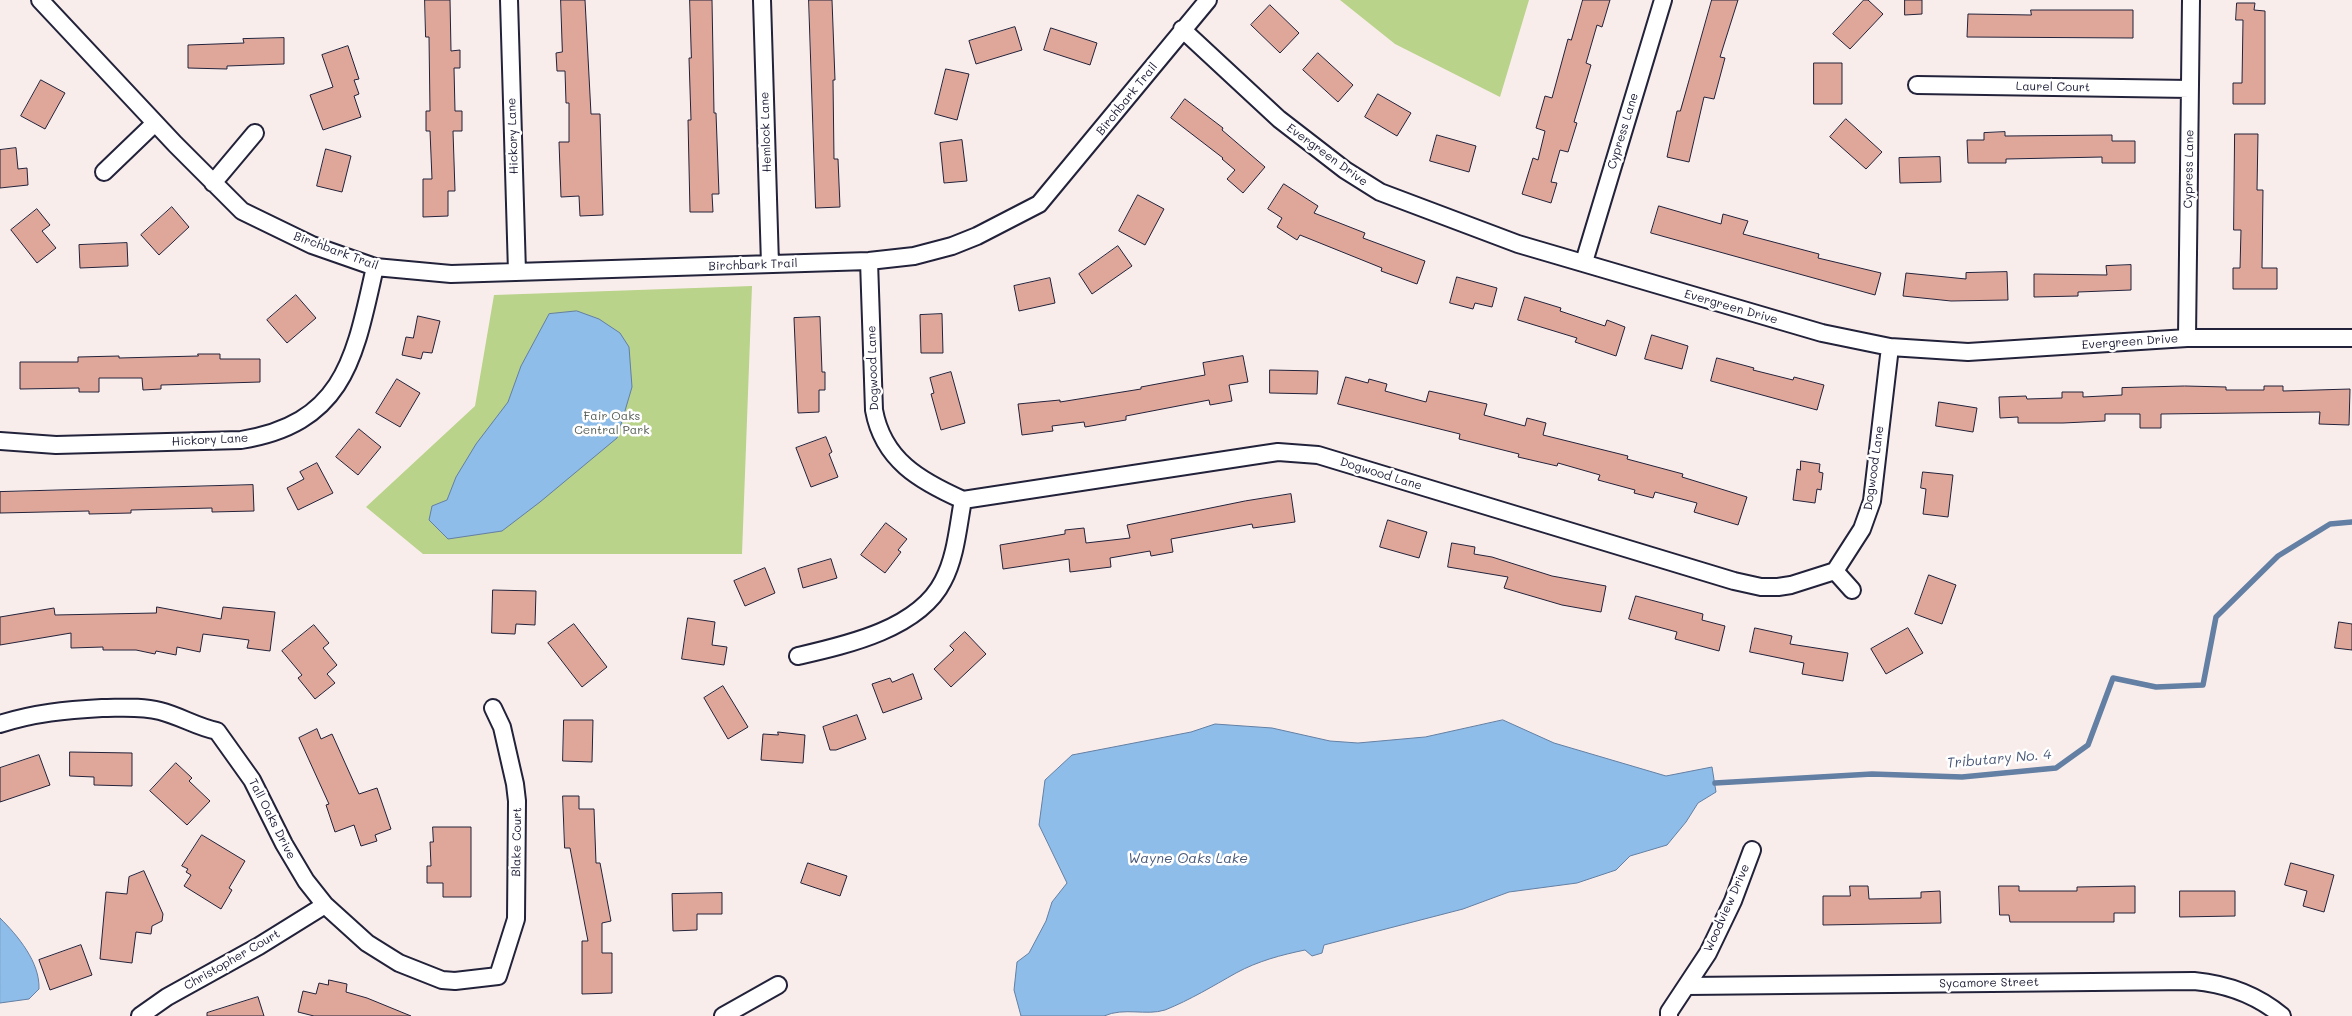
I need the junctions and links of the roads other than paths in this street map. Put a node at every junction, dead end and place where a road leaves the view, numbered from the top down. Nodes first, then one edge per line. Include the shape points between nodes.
1 (40, 0) edge
2 (508, 0) edge
3 (762, 0) edge
4 (1208, 0) edge
5 (1663, 0) edge
6 (2191, 0) edge
7 (1182, 29) junction
8 (1917, 85) dead end
9 (2190, 89) junction
10 (155, 123) junction
11 (255, 133) dead end
12 (104, 172) dead end
13 (213, 183) junction
14 (869, 261) junction
15 (1584, 262) junction
16 (770, 264) junction
17 (375, 267) junction
18 (517, 272) junction
19 (2187, 338) junction
20 (2352, 338) edge
21 (1890, 347) junction
22 (0, 441) edge
23 (963, 500) junction
24 (1835, 571) junction
25 (1852, 590) dead end
26 (798, 656) dead end
27 (493, 708) dead end
28 (0, 724) edge
29 (1752, 850) dead end
30 (325, 905) junction
31 (498, 976) joint
32 (778, 985) dead end
33 (1687, 986) junction
34 (140, 1016) edge
35 (723, 1016) edge
36 (1668, 1016) edge
37 (2282, 1016) edge

1 - 10 street, Birchbark Trail
2 - 18 street, Hickory Lane
3 - 16 street, Hemlock Lane
4 - 7 street, Birchbark Trail
5 - 15 street, Cypress Lane
6 - 9 street, Cypress Lane
7 - 14 street, Birchbark Trail via 1040,204 952,246 914,256
7 - 15 street, Evergreen Drive via 1279,119 1345,170 1380,192 1518,244
8 - 9 street, Laurel Court
9 - 19 street, Cypress Lane
10 - 12 street
10 - 13 street, Birchbark Trail
11 - 13 street
13 - 17 street, Birchbark Trail via 242,212 312,245
14 - 16 street, Birchbark Trail
14 - 23 street, Dogwood Lane via 877,423 897,459 916,476
15 - 21 street, Evergreen Drive via 1822,334
16 - 18 street, Birchbark Trail
17 - 18 street, Birchbark Trail via 451,274
17 - 22 street, Hickory Lane via 347,368 324,404 288,426 241,440 56,445
19 - 20 street, Evergreen Drive
19 - 21 street, Evergreen Drive via 1968,352
21 - 24 street, Dogwood Lane via 1872,501 1862,530
23 - 24 street, Dogwood Lane via 1258,455 1301,453 1761,587 1791,585
23 - 26 street via 949,569 943,583 920,609 893,627 833,648
24 - 25 street
27 - 31 street, Blake Court via 502,727 517,801 516,919
28 - 30 street, Tall Oaks Drive via 56,710 133,707 158,710 200,728 218,731 260,792 295,865
29 - 33 street, Woodview Drive via 1733,901 1708,953
30 - 31 street, Tall Oaks Drive via 381,953 430,977 455,981
30 - 34 street, Christopher Court
32 - 35 street
33 - 36 street, Woodview Drive
33 - 37 street, Sycamore Street via 2194,981 2236,990

